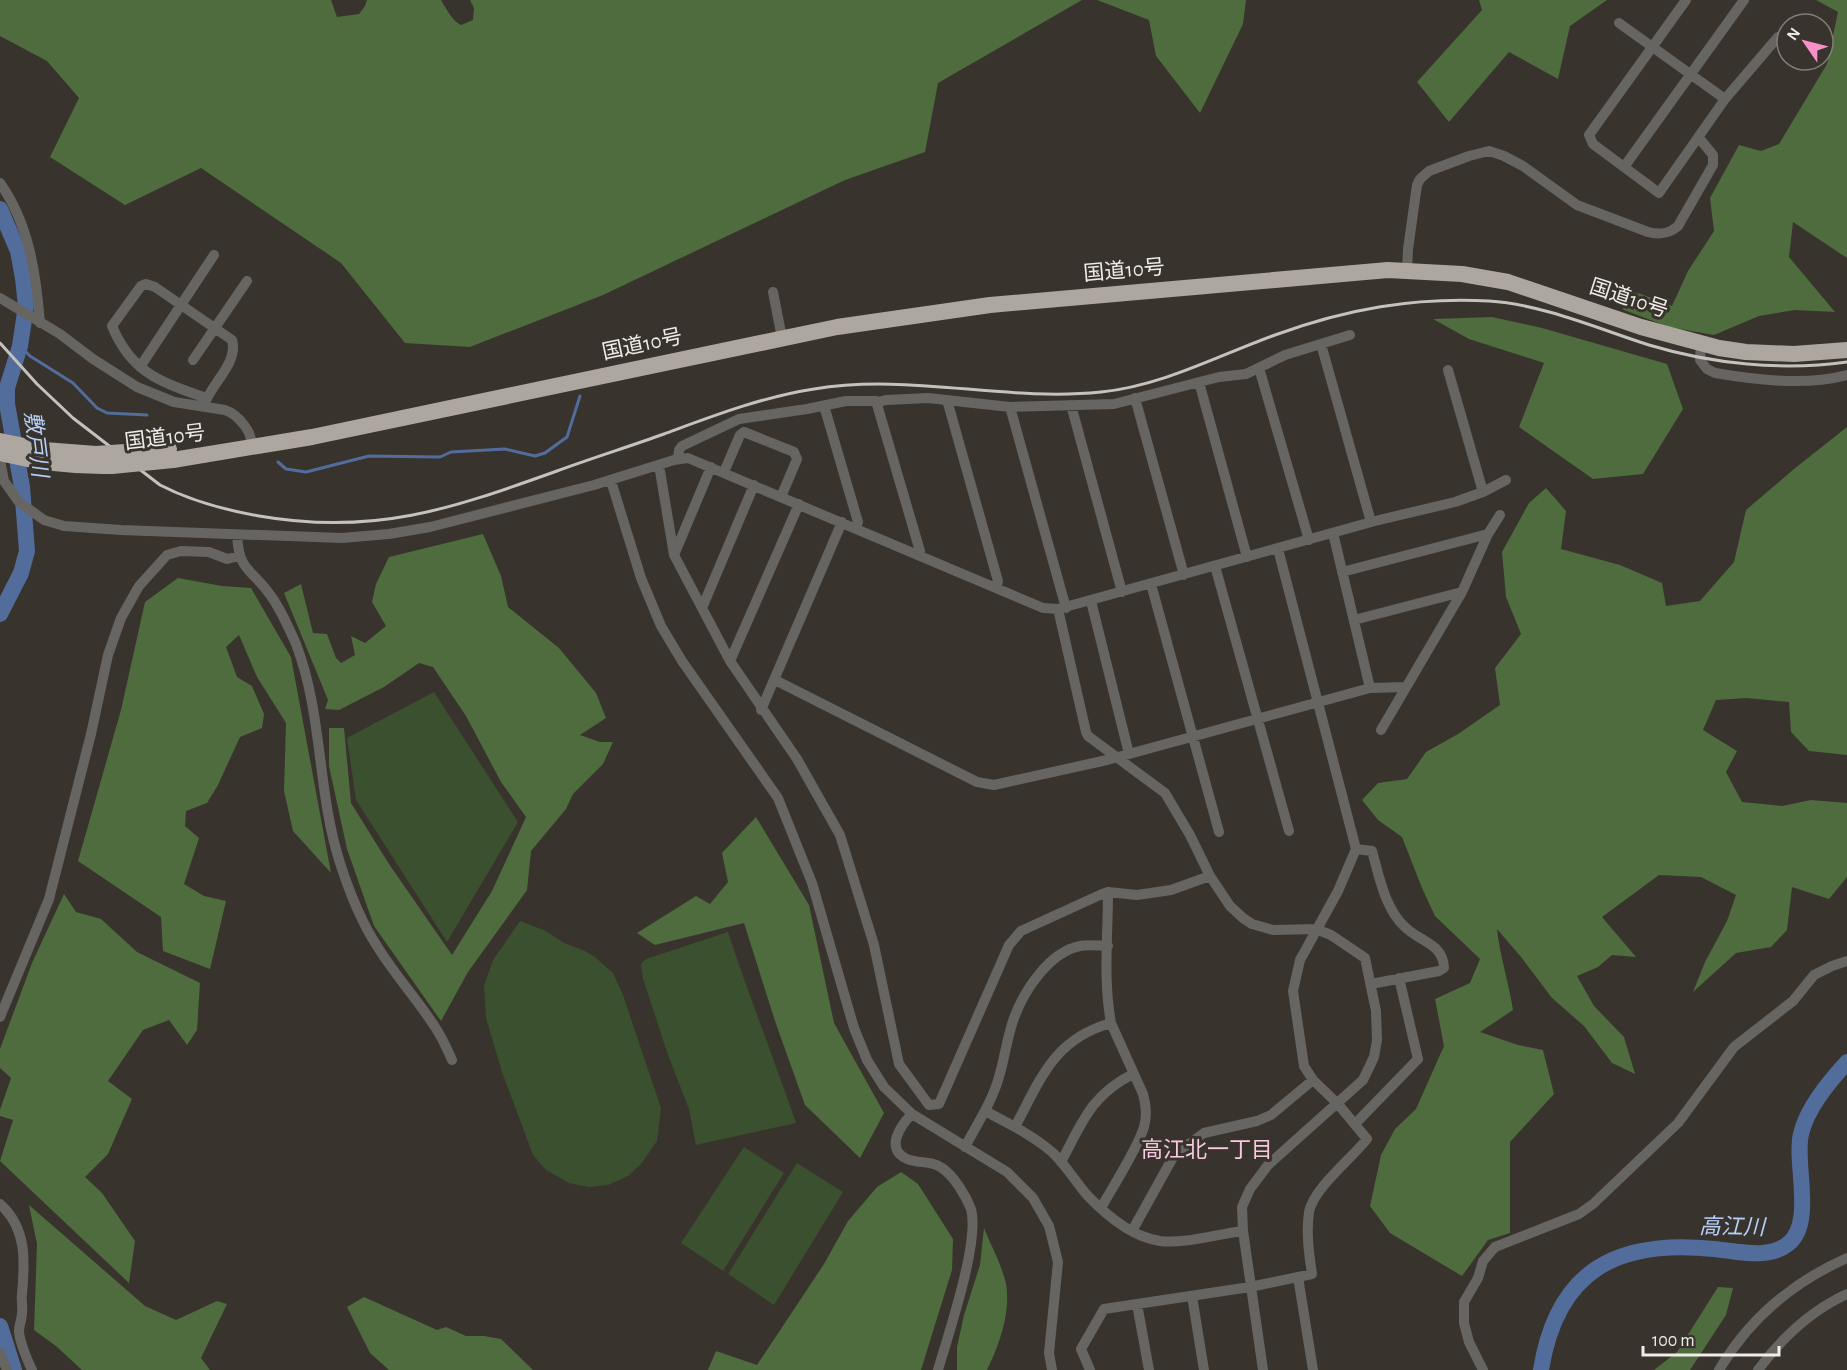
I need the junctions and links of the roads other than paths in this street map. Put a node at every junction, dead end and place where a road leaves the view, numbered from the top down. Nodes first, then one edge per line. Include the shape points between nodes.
1 (1686, 0) edge
2 (1744, 0) edge
3 (1619, 23) dead end
4 (1775, 41) edge
5 (1652, 47) junction
6 (1690, 74) junction
7 (1725, 99) junction
8 (1699, 138) junction
9 (1624, 167) junction
10 (0, 183) edge
11 (214, 255) dead end
12 (1407, 270) junction
13 (247, 281) dead end
14 (773, 292) dead end
15 (0, 298) edge
16 (182, 303) junction
17 (37, 321) junction
18 (216, 327) junction
19 (1350, 335) dead end
20 (782, 338) junction
21 (1321, 344) junction
22 (1701, 344) junction
23 (1847, 350) edge
24 (193, 360) dead end
25 (140, 367) junction
26 (1259, 368) junction
27 (1448, 370) dead end
28 (1847, 375) edge
29 (1199, 382) junction
30 (1135, 398) junction
31 (947, 400) junction
32 (205, 402) junction
33 (878, 402) junction
34 (1071, 405) junction
35 (1010, 407) junction
36 (825, 409) dead end
37 (0, 441) edge
38 (250, 443) junction
39 (0, 453) edge
40 (33, 454) junction
41 (171, 454) junction
42 (678, 459) junction
43 (0, 460) edge
44 (659, 465) junction
45 (711, 467) junction
46 (724, 472) junction
47 (1506, 480) dead end
48 (611, 481) junction
49 (2, 483) edge
50 (754, 485) junction
51 (1483, 492) junction
52 (781, 496) junction
53 (799, 504) junction
54 (1500, 515) dead end
55 (842, 522) junction
56 (1371, 522) junction
57 (856, 528) junction
58 (1333, 533) junction
59 (1488, 534) junction
60 (237, 535) junction
61 (1309, 540) junction
62 (1278, 549) junction
63 (674, 555) junction
64 (918, 555) junction
65 (239, 556) junction
66 (1247, 557) junction
67 (1215, 566) junction
68 (1342, 572) junction
69 (1184, 575) junction
70 (1151, 584) junction
71 (996, 588) junction
72 (1122, 592) junction
73 (1462, 592) junction
74 (1091, 601) junction
75 (702, 608) junction
76 (1062, 609) junction
77 (1354, 620) junction
78 (730, 662) junction
79 (775, 680) junction
80 (1405, 687) junction
81 (1370, 688) junction
82 (1318, 702) junction
83 (761, 710) junction
84 (1258, 719) junction
85 (1381, 730) dead end
86 (1193, 736) junction
87 (1129, 754) junction
88 (1115, 757) junction
89 (1289, 831) dead end
90 (1219, 832) dead end
91 (1356, 849) junction
92 (1210, 876) junction
93 (1108, 892) junction
94 (1316, 929) junction
95 (1108, 946) junction
96 (1847, 961) edge
97 (1399, 978) junction
98 (1371, 984) junction
99 (0, 1017) edge
100 (1111, 1023) junction
101 (452, 1060) dead end
102 (1133, 1074) junction
103 (1313, 1080) junction
104 (1337, 1104) junction
105 (985, 1110) junction
106 (912, 1114) junction
107 (1354, 1124) junction
108 (1015, 1127) junction
109 (965, 1147) junction
110 (1060, 1162) junction
111 (0, 1204) edge
112 (1101, 1208) junction
113 (1132, 1231) junction
114 (1243, 1231) junction
115 (1847, 1258) edge
116 (1298, 1277) junction
117 (1250, 1287) junction
118 (1847, 1294) edge
119 (1192, 1296) junction
120 (1137, 1304) junction
121 (0, 1353) edge
122 (7, 1370) edge
123 (32, 1370) edge
124 (938, 1370) edge
125 (1052, 1370) edge
126 (1090, 1370) edge
127 (1149, 1370) edge
128 (1204, 1370) edge
129 (1263, 1370) edge
130 (1313, 1370) edge
131 (1483, 1370) edge
132 (1719, 1370) edge
133 (1758, 1370) edge

1 - 5 street
2 - 6 street
3 - 5 street
4 - 7 street
5 - 6 street
5 - 9 street via 1589,135 1593,144
6 - 7 street
6 - 9 street
7 - 8 street
8 - 9 street via 1659,193
8 - 12 street via 1713,155 1713,165 1678,226 1660,234 1577,205 1523,166 1496,153 1481,152 1429,171 1417,185
10 - 17 street via 28,241
11 - 16 street
12 - 20 highway, 国道10号 via 990,305
12 - 22 highway, 国道10号 via 1508,282
13 - 18 street
14 - 20 street
15 - 17 street
16 - 18 street
16 - 25 street
16 - 25 street via 146,284 112,326 119,342
17 - 32 street via 137,387 174,402
18 - 24 street
18 - 32 street via 232,340 234,348
19 - 21 street
20 - 38 highway, 国道10号 via 405,418
21 - 26 street
21 - 56 street
22 - 23 highway, 国道10号 via 1776,354
22 - 28 street via 1700,360 1715,373 1797,380
25 - 32 street
26 - 29 street
26 - 61 street
27 - 51 street
29 - 30 street
29 - 66 street
30 - 34 street via 1114,404
30 - 69 street
31 - 33 street
31 - 35 street
31 - 71 street via 998,581
32 - 38 street via 232,413
33 - 42 street via 846,401 739,419 682,446
33 - 64 street
34 - 35 street
34 - 72 street
35 - 76 street
36 - 57 street via 858,522
37 - 40 highway, 国道10号
38 - 41 highway, 国道10号
39 - 40 highway, 国道10号
40 - 41 highway, 国道10号, bridge
40 - 41 highway, 国道10号, bridge via 89,466 112,466
42 - 44 street
42 - 45 street via 692,459
43 - 49 street
44 - 48 street
44 - 63 street
45 - 46 street
45 - 63 street
46 - 50 street
46 - 52 street via 744,432 794,452 797,459
47 - 51 street
48 - 60 street via 389,534 342,538
48 - 106 street via 645,589 661,626 778,798 812,883 867,1060 884,1087
49 - 60 street via 29,511 51,523 77,528
50 - 52 street
50 - 75 street
51 - 56 street
52 - 53 street
53 - 55 street
53 - 78 street
54 - 59 street
55 - 57 street
55 - 79 street
56 - 58 street
57 - 64 street
58 - 61 street
58 - 68 street
59 - 68 street
59 - 73 street
60 - 65 street
61 - 62 street
62 - 66 street
62 - 82 street
63 - 75 street
64 - 71 street
65 - 99 street via 227,559 209,552 181,551 167,555 139,586 121,618 108,655 49,899
65 - 101 street via 276,604 304,668 328,817 353,900 377,946 435,1027
66 - 67 street
67 - 69 street
67 - 84 street
68 - 77 street
69 - 70 street
70 - 72 street
70 - 86 street
71 - 76 street via 1043,608
72 - 74 street
73 - 77 street
73 - 80 street
74 - 76 street
74 - 87 street
75 - 78 street
76 - 88 street via 1086,732
77 - 81 street
78 - 83 street
79 - 83 street
79 - 88 street via 983,784 994,785
80 - 81 street
80 - 85 street
81 - 82 street
82 - 84 street
82 - 91 street
83 - 93 street via 797,759 840,835 874,945 898,1064 929,1105 939,1104 1010,945 1021,931
84 - 86 street
84 - 89 street
86 - 87 street
86 - 90 street
87 - 88 street
88 - 92 street via 1165,793
91 - 94 street
91 - 97 street via 1372,851 1394,914 1444,958 1444,968 1439,971
92 - 93 street via 1171,890 1137,895
92 - 94 street via 1230,906 1252,924 1273,930
93 - 95 street
94 - 98 street via 1365,958
94 - 103 street via 1300,960 1293,991 1304,1066
95 - 100 street via 1107,998
95 - 105 street via 1072,948 1052,962 1031,986 1014,1017 999,1077
96 - 131 street via 1814,975 1793,1001 1734,1047 1678,1123 1593,1204 1579,1214 1495,1247 1483,1261 1464,1302 1469,1342
97 - 98 street
97 - 107 street via 1418,1059
98 - 104 street via 1376,1011 1374,1057 1363,1080
100 - 102 street
100 - 108 street via 1090,1029 1066,1045 1047,1069
102 - 110 street via 1093,1103
102 - 112 street via 1146,1104 1144,1126
103 - 104 street
103 - 113 street via 1271,1115 1203,1133 1178,1152
104 - 107 street
104 - 114 street via 1258,1178 1242,1207
105 - 108 street
105 - 109 street
106 - 109 street
106 - 124 street via 897,1133 898,1149 908,1159 942,1168 971,1210 972,1238
107 - 116 street via 1367,1139 1323,1187 1309,1210 1307,1241 1312,1274
108 - 110 street via 1047,1148
109 - 125 street via 1007,1172 1033,1198 1049,1226 1058,1262 1049,1353
110 - 112 street
111 - 123 street via 17,1224 21,1238 25,1273 19,1332
112 - 113 street
113 - 114 street via 1161,1241
114 - 117 street
115 - 132 street via 1808,1278 1767,1309 1741,1337
116 - 117 street
116 - 130 street
117 - 119 street
117 - 129 street
118 - 133 street via 1804,1322
119 - 120 street
119 - 128 street
120 - 126 street via 1104,1309 1081,1349
120 - 127 street
121 - 122 street

